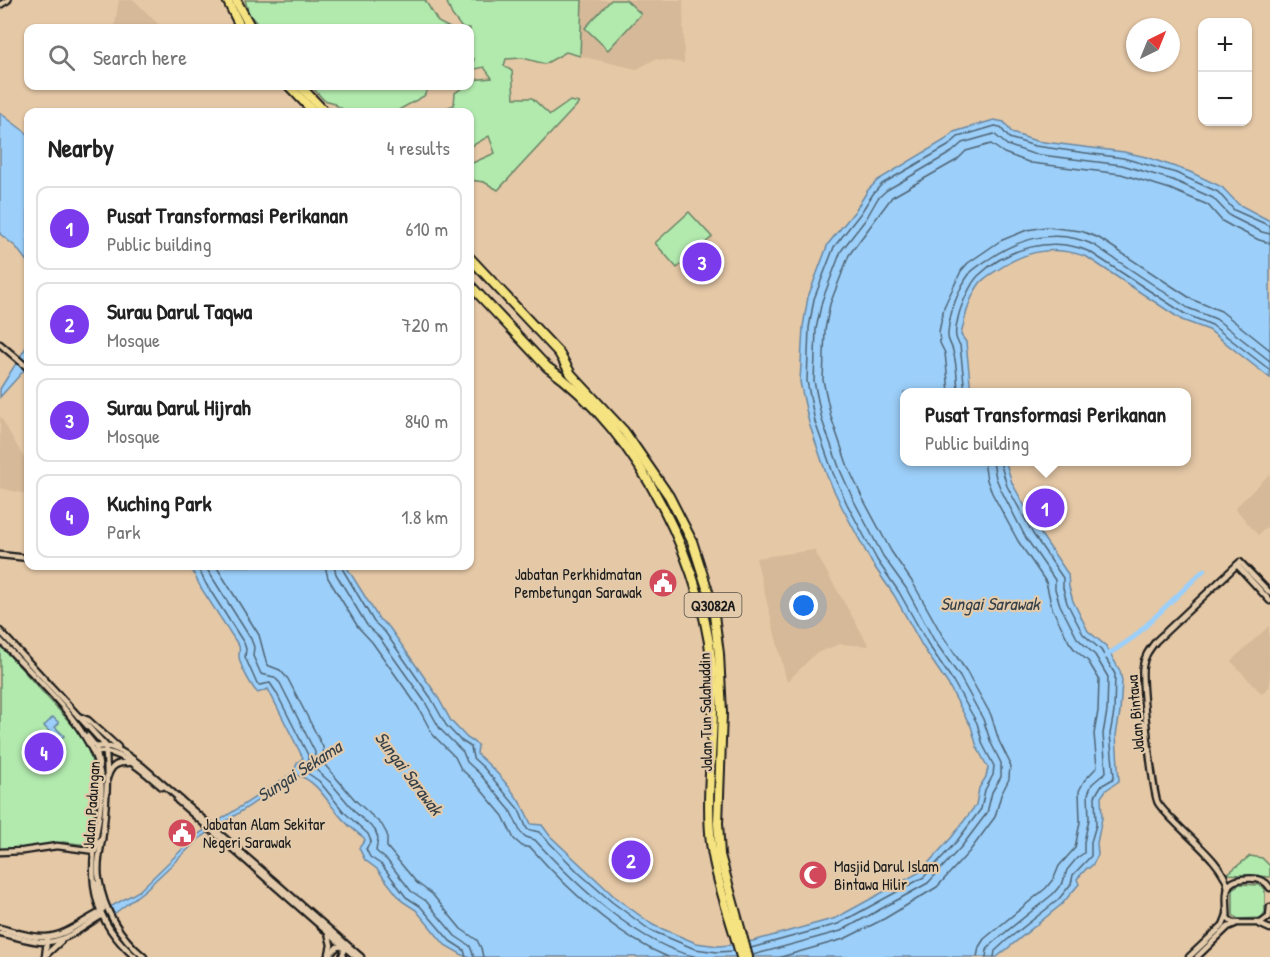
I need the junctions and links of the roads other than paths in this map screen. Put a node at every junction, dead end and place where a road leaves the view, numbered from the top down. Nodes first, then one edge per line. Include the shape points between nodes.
1 (8, 0) edge
2 (227, 0) edge
3 (236, 0) edge
4 (0, 5) edge
5 (239, 24) edge
6 (248, 24) edge
7 (293, 90) edge
8 (304, 90) edge
9 (310, 108) edge
10 (322, 108) edge
11 (474, 262) edge
12 (474, 289) edge
13 (0, 344) edge
14 (24, 364) edge
15 (0, 555) edge
16 (24, 558) edge
17 (1239, 563) junction
18 (702, 568) junction
19 (691, 573) junction
20 (1270, 593) edge
21 (1270, 601) edge
22 (0, 632) edge
23 (0, 640) edge
24 (76, 715) junction
25 (80, 729) junction
26 (106, 748) junction
27 (97, 749) junction
28 (131, 761) junction
29 (100, 771) junction
30 (107, 780) junction
31 (102, 839) junction
32 (93, 851) junction
33 (0, 852) edge
34 (1224, 876) junction
35 (270, 879) junction
36 (1270, 879) edge
37 (1236, 880) junction
38 (1260, 880) junction
39 (1228, 888) junction
40 (1270, 888) edge
41 (730, 903) junction
42 (98, 904) junction
43 (1270, 907) edge
44 (103, 912) junction
45 (1227, 913) junction
46 (1270, 916) edge
47 (86, 922) junction
48 (1237, 923) junction
49 (1258, 924) junction
50 (325, 925) junction
51 (109, 927) junction
52 (1270, 929) edge
53 (1, 932) edge
54 (327, 933) junction
55 (65, 937) junction
56 (48, 939) junction
57 (34, 940) junction
58 (343, 946) junction
59 (46, 955) edge
60 (328, 956) edge
61 (135, 957) edge
62 (144, 957) edge
63 (342, 957) edge
64 (359, 957) edge
65 (741, 957) edge
66 (748, 957) edge
67 (1190, 957) edge
68 (1197, 957) edge

1 - 4 main road
2 - 5 highway
3 - 6 highway
7 - 9 highway
8 - 10 highway
11 - 18 highway, Jalan Tun Salahuddin / Q3082A via 559,353 571,374 636,446 674,504
12 - 19 highway, Jalan Tun Salahuddin via 547,367 561,375 629,451 673,527
13 - 14 main road
15 - 16 main road
17 - 20 main road
17 - 21 main road
17 - 34 main road, Jalan Bintawa via 1156,641 1144,658 1142,674 1156,799
18 - 19 highway via 699,574
18 - 41 highway, Jalan Tun Salahuddin / Q3082A via 713,607 719,654 719,842
19 - 41 highway, Jalan Tun Salahuddin via 705,623 713,681 710,825 714,859
22 - 24 main road, Jalan Padungan
23 - 25 main road, Jalan Padungan
24 - 26 main road, Jalan Padungan
24 - 28 main road via 88,720
25 - 27 main road
25 - 29 main road, Jalan Padungan
26 - 27 main road
26 - 28 main road via 114,747
26 - 30 main road, Jalan Padungan
27 - 29 main road
28 - 30 main road via 113,766
28 - 35 main road
29 - 32 main road, Jalan Padungan
30 - 31 main road, Jalan Padungan
31 - 32 main road
31 - 44 main road, Jalan Padungan via 98,863
32 - 33 main road via 57,846
32 - 42 main road, Jalan Padungan via 92,878
34 - 37 main road
34 - 39 main road
35 - 50 main road
35 - 54 main road
36 - 38 main road
37 - 38 main road
37 - 39 main road
38 - 40 main road
39 - 45 main road
41 - 65 highway, Jalan Tun Salahuddin
41 - 66 highway, Jalan Tun Salahuddin / Q3082A
42 - 44 main road, Jalan Padungan
42 - 47 main road
43 - 46 main road
44 - 47 main road
44 - 51 main road
44 - 62 main road
45 - 48 main road via 1230,921
45 - 67 main road via 1223,925
46 - 49 main road
47 - 51 main road via 97,921
47 - 55 main road
47 - 56 main road
48 - 49 main road
48 - 68 main road
49 - 52 main road
50 - 58 main road
50 - 64 main road
51 - 61 main road
53 - 56 main road
53 - 57 main road
54 - 58 main road
54 - 60 main road via 331,945
55 - 56 main road
55 - 59 main road
56 - 57 main road
56 - 59 main road
57 - 59 main road via 44,946
58 - 60 main road
58 - 63 main road
58 - 64 main road

